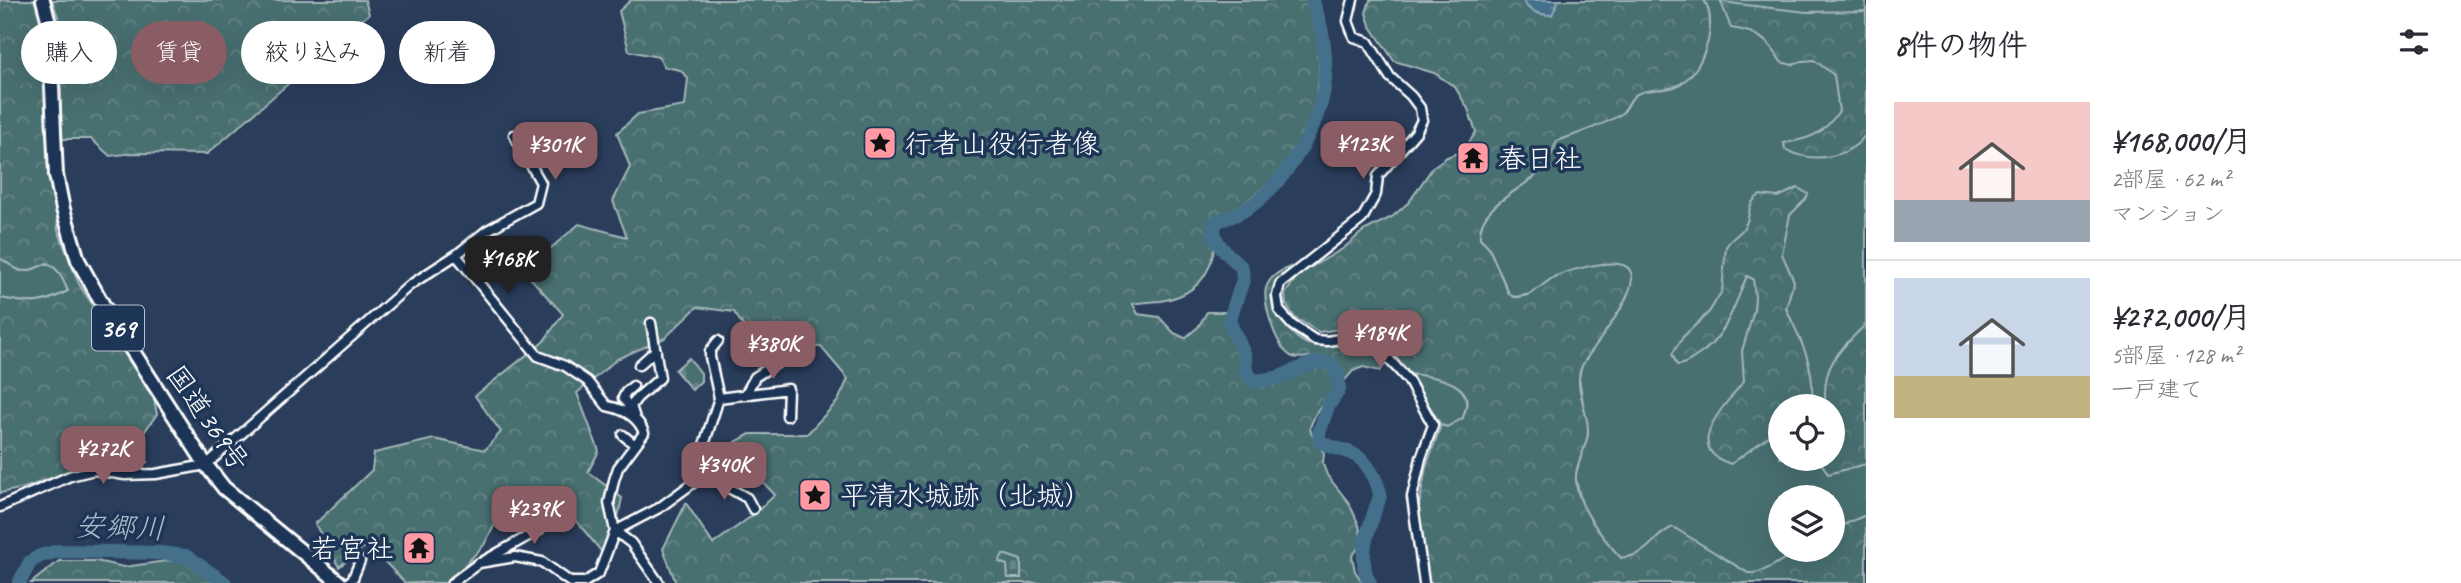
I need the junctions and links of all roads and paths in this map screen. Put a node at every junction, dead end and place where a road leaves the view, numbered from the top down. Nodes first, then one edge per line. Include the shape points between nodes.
1 (43, 0) edge
2 (1353, 0) edge
3 (514, 135) dead end
4 (456, 255) junction
5 (651, 323) dead end
6 (718, 341) dead end
7 (656, 350) junction
8 (786, 357) dead end
9 (639, 365) dead end
10 (633, 386) dead end
11 (746, 395) junction
12 (719, 398) junction
13 (631, 409) junction
14 (787, 416) dead end
15 (635, 418) junction
16 (623, 435) dead end
17 (635, 445) junction
18 (206, 465) junction
19 (708, 472) junction
20 (0, 507) edge
21 (752, 509) dead end
22 (543, 524) dead end
23 (615, 531) junction
24 (360, 561) dead end
25 (479, 564) junction
26 (340, 583) edge
27 (348, 583) edge
28 (452, 583) edge
29 (659, 583) edge
30 (1424, 583) edge

1 - 18 highway, 国道369号 / 369 via 49,23 56,175 78,260
2 - 30 street via 1348,20 1354,37 1368,42 1390,77 1412,96 1422,120 1377,176 1376,194 1362,219 1284,279 1277,296 1279,310 1310,338 1352,337 1374,343 1408,380 1427,412 1433,425 1412,498
3 - 4 street via 541,183 536,203 486,231
4 - 15 street via 538,356 573,371 607,406
4 - 18 street via 410,285
5 - 7 street
6 - 12 street via 710,357
7 - 9 street
7 - 13 street via 660,378 636,398
8 - 11 street via 755,377
10 - 13 street via 623,398
11 - 12 street
11 - 14 street via 788,389
12 - 19 street via 702,451
13 - 15 street
15 - 17 street via 644,433
16 - 17 street
17 - 23 street via 614,480 609,503
18 - 20 street via 156,474 94,470
18 - 26 highway, 国道369号 / 369 via 224,488
19 - 21 street via 716,468 729,488 747,498
19 - 23 street via 659,508
22 - 25 street
23 - 25 street via 599,573 585,582 570,582 542,562 515,557
23 - 29 street via 631,543
24 - 27 street
25 - 28 street

